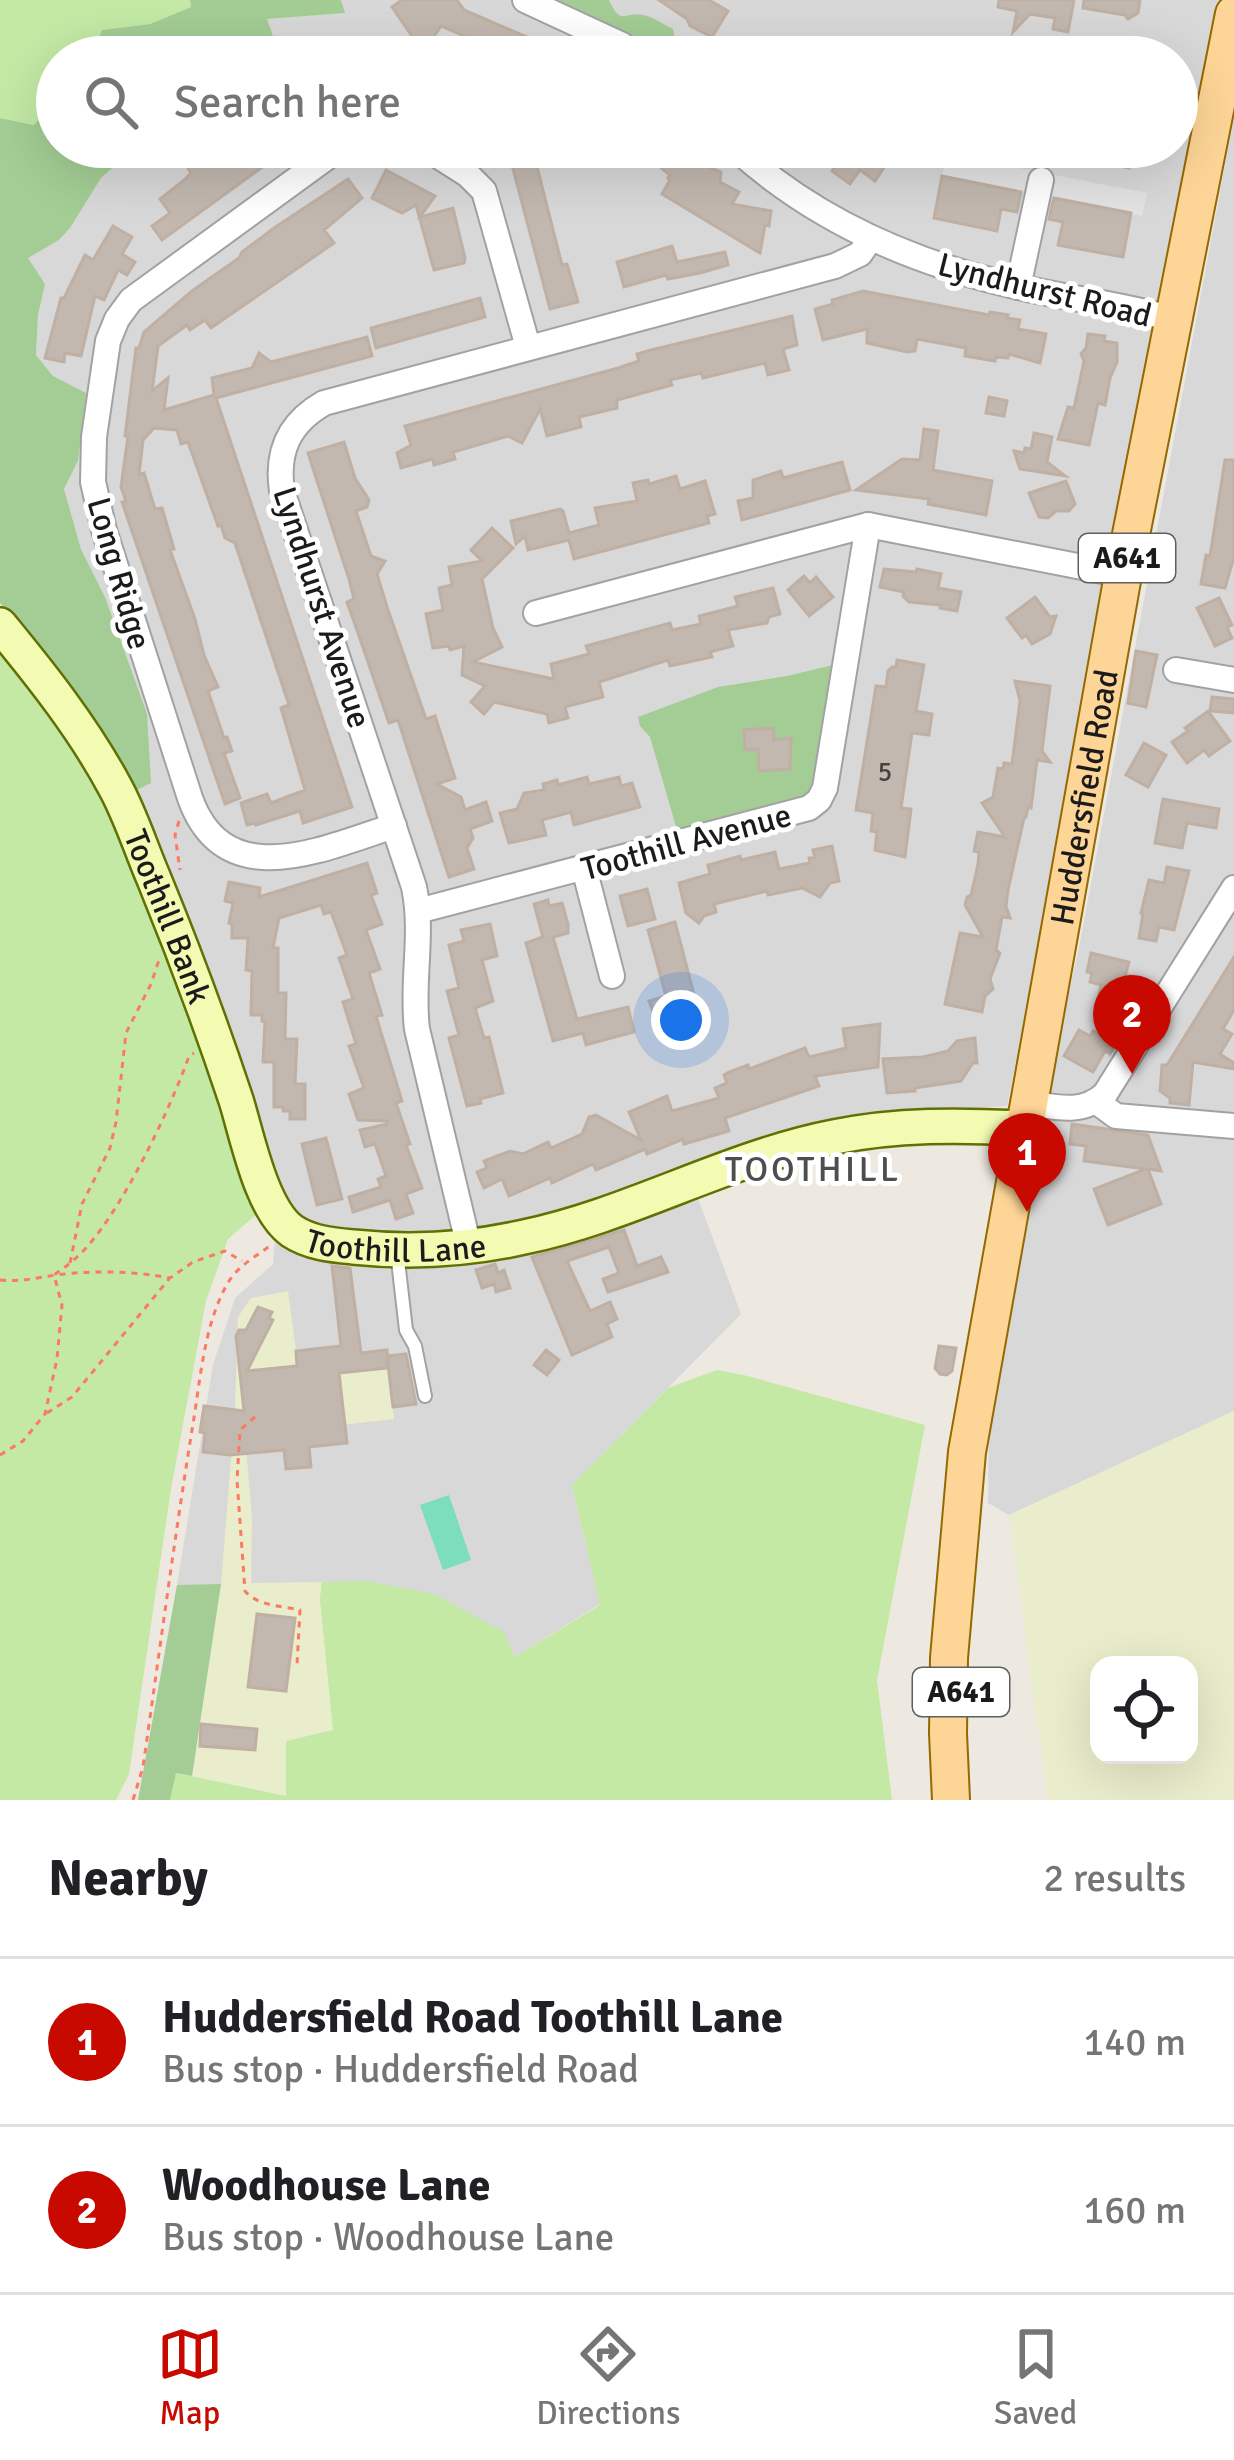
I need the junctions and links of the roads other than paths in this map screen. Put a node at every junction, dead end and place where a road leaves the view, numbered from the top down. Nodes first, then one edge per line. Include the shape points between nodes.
1 (525, 0) edge
2 (1234, 14) edge
3 (603, 36) edge
4 (312, 168) edge
5 (457, 168) edge
6 (759, 168) edge
7 (1041, 180) dead end
8 (872, 238) junction
9 (1018, 287) junction
10 (1172, 320) junction
11 (528, 347) junction
12 (868, 525) junction
13 (1123, 575) junction
14 (536, 613) dead end
15 (0, 625) edge
16 (1176, 670) dead end
17 (1234, 680) edge
18 (394, 826) junction
19 (584, 868) junction
20 (1234, 888) edge
21 (418, 911) junction
22 (612, 976) dead end
23 (1097, 1102) junction
24 (1026, 1116) junction
25 (1234, 1126) edge
26 (290, 1230) joint
27 (469, 1247) junction
28 (397, 1251) junction
29 (425, 1396) dead end
30 (954, 1582) junction
31 (951, 1800) edge
32 (976, 1800) edge

1 - 3 street
2 - 10 main road, Huddersfield Road / A641
4 - 18 street, Long Ridge via 131,300 117,319 94,436 95,496 200,823 221,842 267,860
5 - 11 street via 484,191
6 - 8 street, Lyndhurst Road
7 - 9 street
8 - 9 street, Lyndhurst Road
8 - 11 street, Lyndhurst Avenue via 835,266
9 - 10 street, Lyndhurst Road
10 - 13 main road, Huddersfield Road / A641
11 - 18 street, Lyndhurst Avenue via 324,403 283,447 282,491
12 - 13 street
12 - 14 street
12 - 19 street, Toothill Avenue via 819,800
13 - 24 main road, Huddersfield Road / A641
15 - 26 street, Toothill Bank via 117,790 217,1042 259,1174
16 - 17 street
18 - 21 street, Lyndhurst Avenue
19 - 21 street, Toothill Avenue
19 - 22 street
20 - 23 street
21 - 27 street, Lyndhurst Avenue via 417,1029
23 - 24 street
23 - 25 street via 1116,1117
24 - 27 street, Toothill Lane via 831,1137 555,1229
24 - 30 main road, Huddersfield Road / A641 via 967,1452
26 - 28 street, Toothill Lane via 323,1243
27 - 28 street, Toothill Lane
28 - 29 lane via 406,1330
30 - 31 main road, Huddersfield Road / A641
30 - 32 main road, Huddersfield Road / A641

